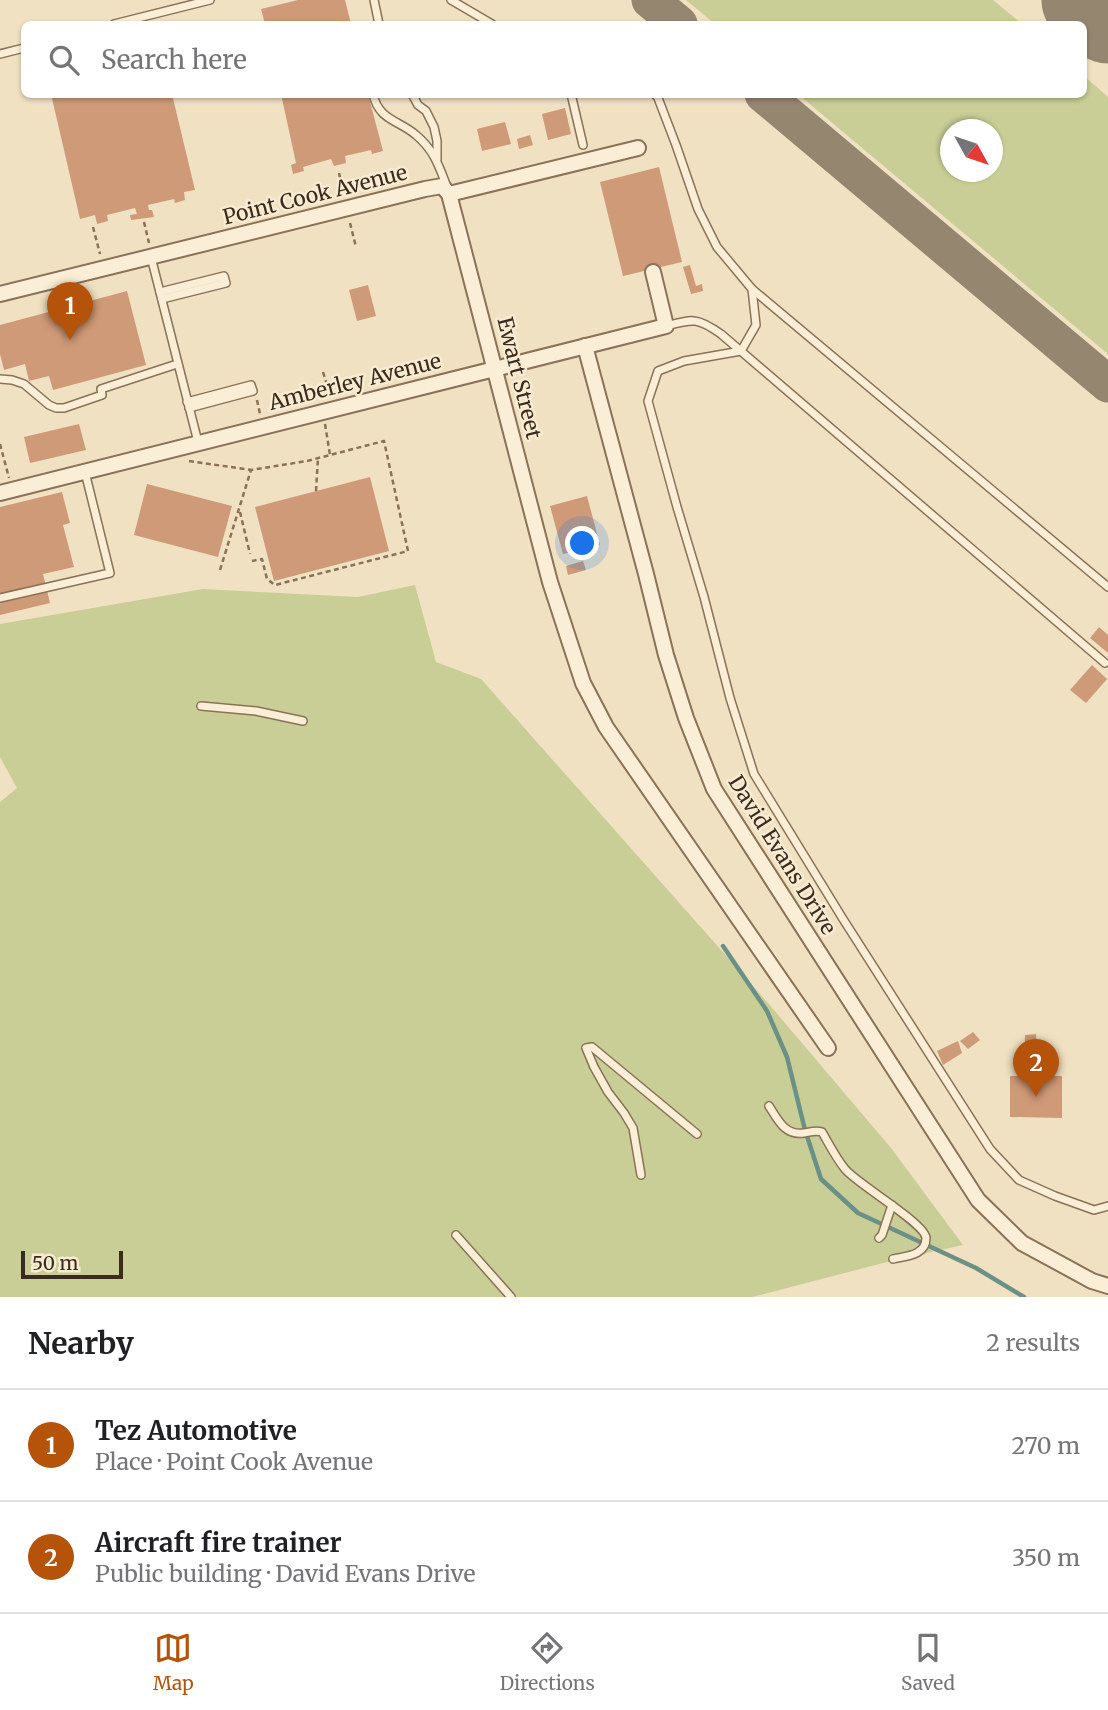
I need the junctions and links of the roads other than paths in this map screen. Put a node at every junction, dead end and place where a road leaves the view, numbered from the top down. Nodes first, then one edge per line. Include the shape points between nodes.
1 (210, 0) edge
2 (374, 0) edge
3 (451, 0) edge
4 (126, 21) edge
5 (378, 21) edge
6 (484, 21) edge
7 (21, 49) edge
8 (0, 54) edge
9 (374, 98) edge
10 (414, 98) edge
11 (572, 98) edge
12 (658, 98) edge
13 (583, 145) dead end
14 (638, 148) dead end
15 (437, 160) junction
16 (449, 194) junction
17 (151, 253) junction
18 (653, 272) dead end
19 (225, 280) dead end
20 (752, 289) junction
21 (0, 294) edge
22 (161, 295) junction
23 (666, 326) junction
24 (585, 346) junction
25 (741, 351) junction
26 (177, 363) junction
27 (495, 368) junction
28 (0, 379) edge
29 (253, 391) road end
30 (188, 405) junction
31 (198, 442) junction
32 (85, 472) junction
33 (5, 487) edge
34 (1108, 587) edge
35 (0, 598) edge
36 (1105, 663) dead end
37 (201, 706) dead end
38 (303, 721) dead end
39 (828, 1048) dead end
40 (769, 1106) dead end
41 (697, 1133) dead end
42 (641, 1175) dead end
43 (892, 1206) junction
44 (1108, 1206) edge
45 (456, 1234) dead end
46 (880, 1236) dead end
47 (893, 1259) dead end
48 (1108, 1286) edge
49 (511, 1297) edge

1 - 4 lane
2 - 5 lane
3 - 6 lane
7 - 8 lane
9 - 15 lane via 383,114 415,134
10 - 15 lane via 434,127
11 - 13 lane
12 - 20 lane via 698,209 717,247
14 - 16 street, Point Cook Avenue
15 - 16 lane
16 - 17 street, Point Cook Avenue via 442,186 425,189
16 - 27 street, Ewart Street
17 - 21 street, Point Cook Avenue
17 - 22 lane
18 - 23 street
19 - 22 lane
20 - 25 lane via 756,325
20 - 34 lane
22 - 26 lane
23 - 24 street, Amberley Avenue
23 - 25 lane via 690,319 701,322
24 - 27 street, Amberley Avenue
24 - 48 street, David Evans Drive via 666,655 714,789 978,1200 1022,1243
25 - 36 lane
25 - 44 lane via 684,361 658,371 648,401 754,774 990,1149 1019,1180 1039,1190 1094,1210
26 - 28 lane via 59,409 24,384
26 - 30 lane
27 - 31 street, Amberley Avenue
27 - 39 street, Ewart Street via 550,582 583,683 606,727
29 - 30 lane
30 - 31 lane
31 - 32 street, Amberley Avenue
32 - 33 street, Amberley Avenue
32 - 35 lane via 110,573
37 - 38 lane
40 - 43 lane via 793,1133 822,1132 846,1170
41 - 42 lane via 592,1047 586,1048 608,1093 633,1128
43 - 46 lane
43 - 47 lane via 915,1223 926,1240 916,1255
45 - 49 lane

